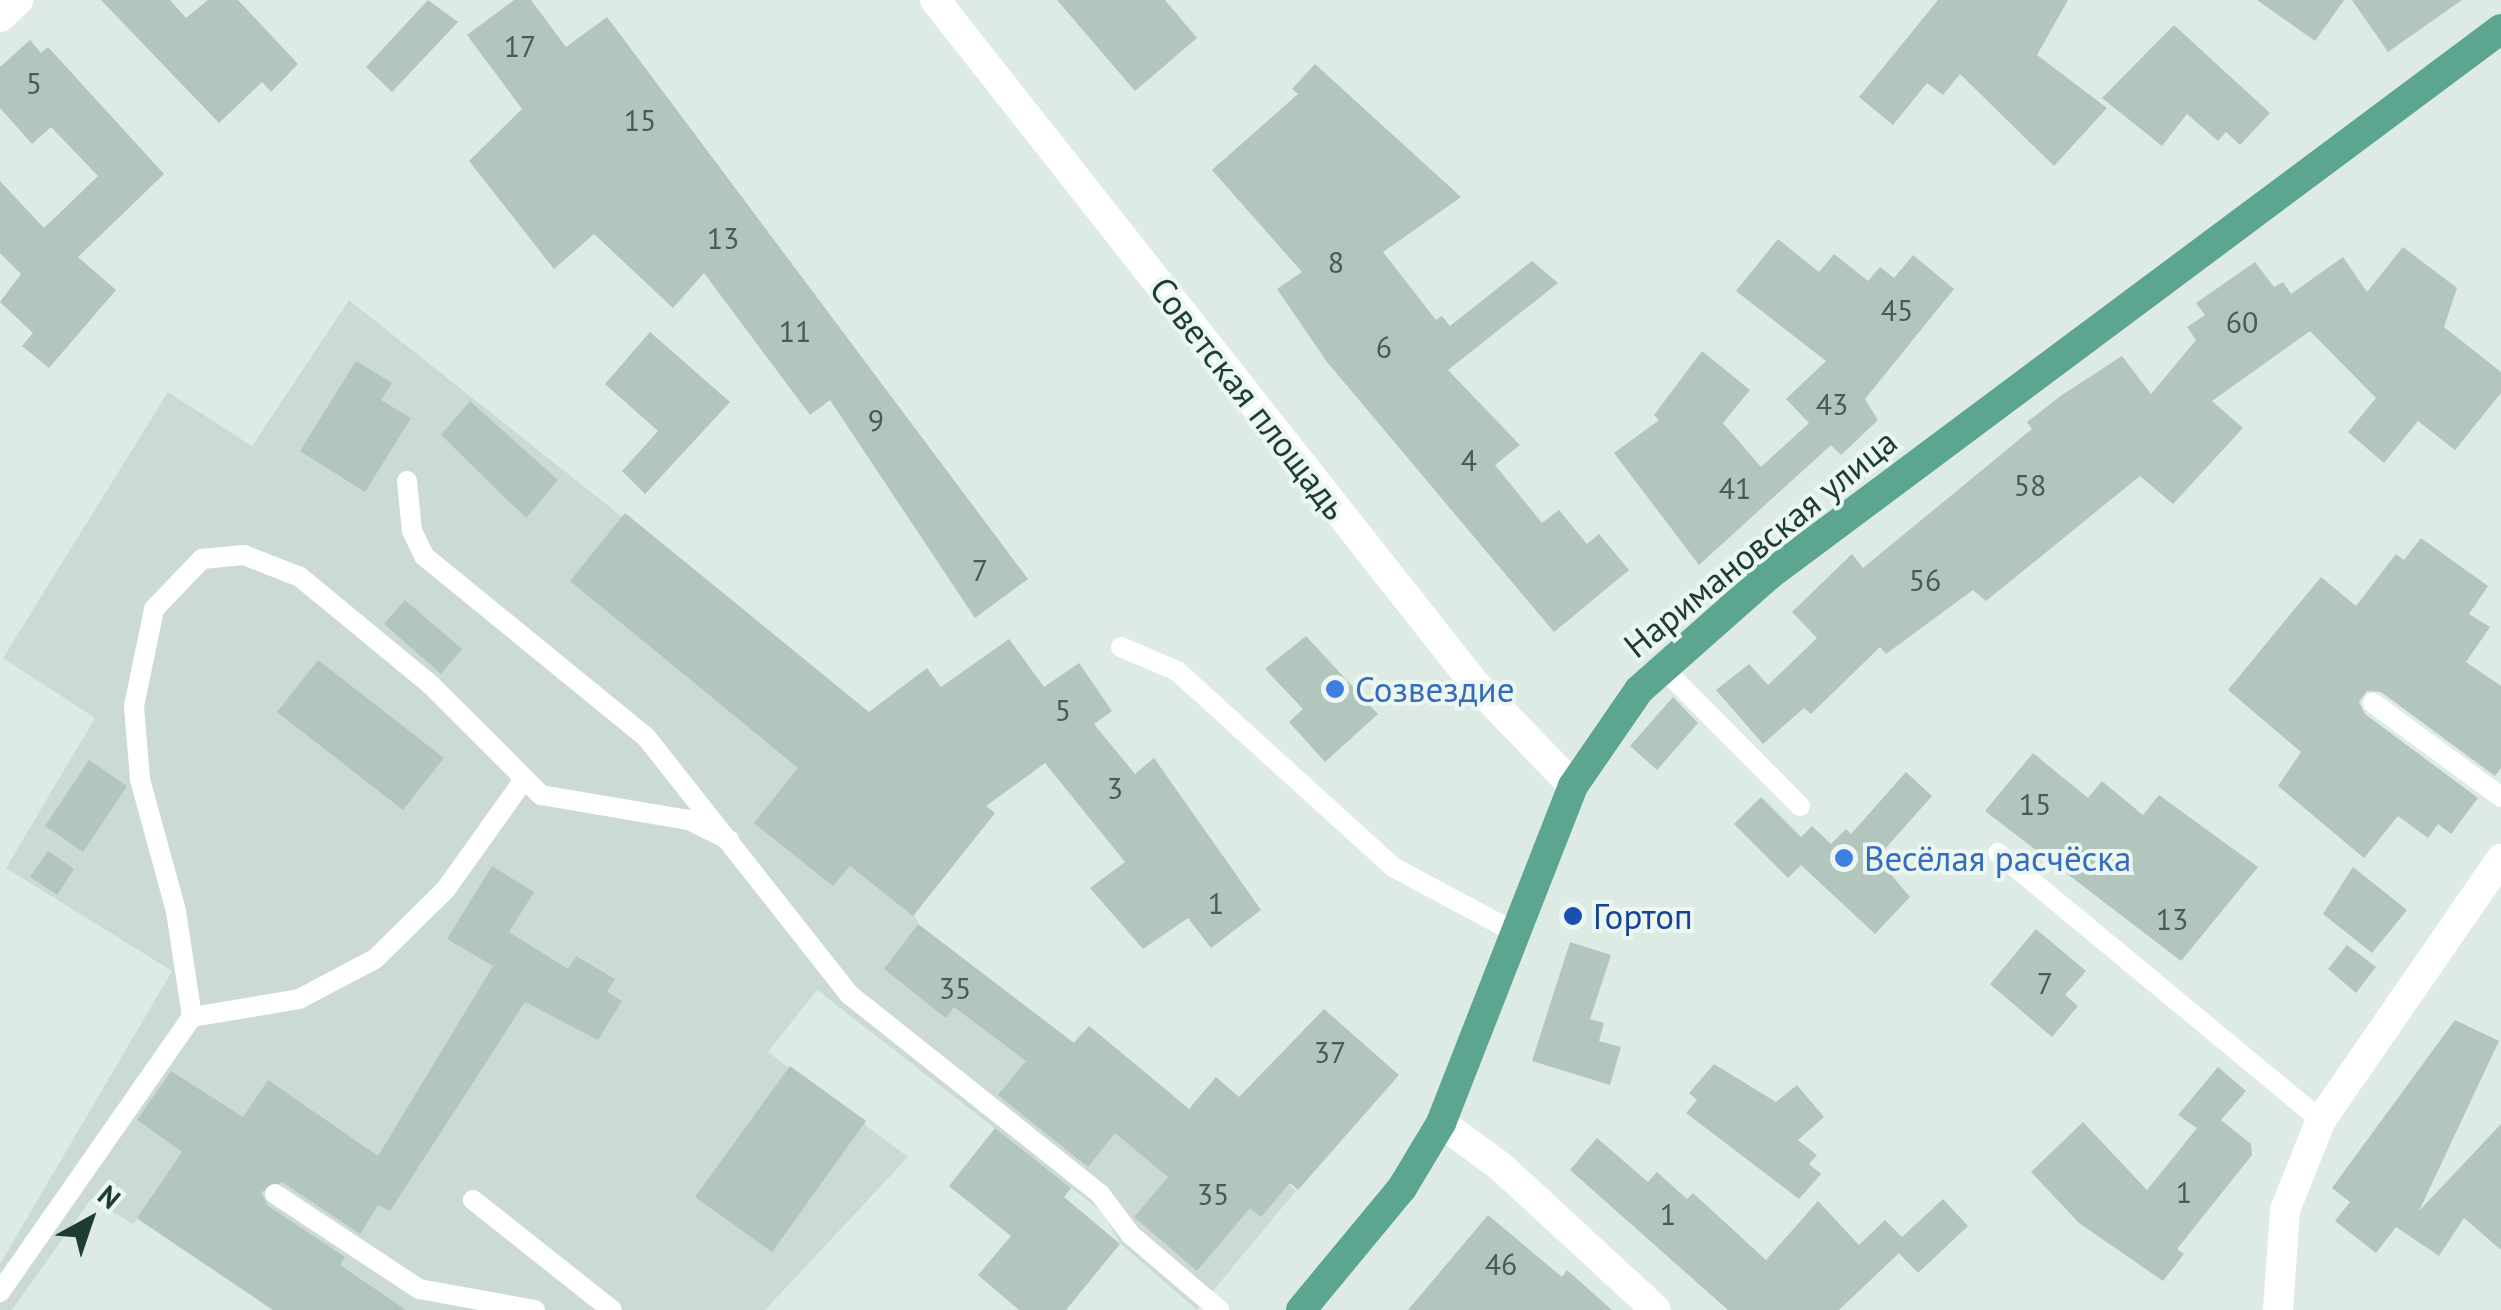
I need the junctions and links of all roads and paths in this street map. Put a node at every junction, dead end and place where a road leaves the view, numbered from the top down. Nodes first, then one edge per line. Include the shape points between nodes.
1 (18, 0) edge
2 (935, 0) edge
3 (0, 17) edge
4 (2501, 30) edge
5 (408, 481) dead end
6 (1121, 647) dead end
7 (1662, 667) junction
8 (2373, 703) dead end
9 (523, 781) junction
10 (1573, 786) junction
11 (2501, 797) edge
12 (1800, 806) dead end
13 (730, 840) junction
14 (1998, 853) dead end
15 (2501, 859) edge
16 (1516, 932) junction
17 (192, 1016) junction
18 (2321, 1120) junction
19 (1441, 1123) junction
20 (275, 1194) dead end
21 (473, 1200) dead end
22 (0, 1292) edge
23 (535, 1310) edge
24 (612, 1310) edge
25 (1219, 1310) edge
26 (1301, 1310) edge
27 (1656, 1310) edge
28 (2278, 1310) edge

1 - 3 street
2 - 10 street, Советская площадь via 1475,684
4 - 7 main road, Наримановская улица via 1964,426
5 - 13 lane via 412,531 424,556 646,738
6 - 16 lane via 1177,671 1393,867
7 - 10 main road, Наримановская улица via 1614,720
7 - 12 lane
8 - 11 lane
9 - 13 lane via 558,803 689,820
9 - 17 lane via 435,902 375,959 299,999
9 - 17 lane via 431,686 300,577 244,554 222,554 186,569 146,630 134,706 140,779 176,912
10 - 16 main road, Наримановская улица
13 - 25 lane via 850,995 1100,1194 1131,1235
14 - 18 lane
15 - 18 street
16 - 19 main road, Наримановская улица
17 - 22 lane
18 - 28 street via 2284,1210
19 - 26 main road, Наримановская улица via 1402,1188
19 - 27 street via 1500,1166
20 - 23 lane via 418,1289
21 - 24 lane

